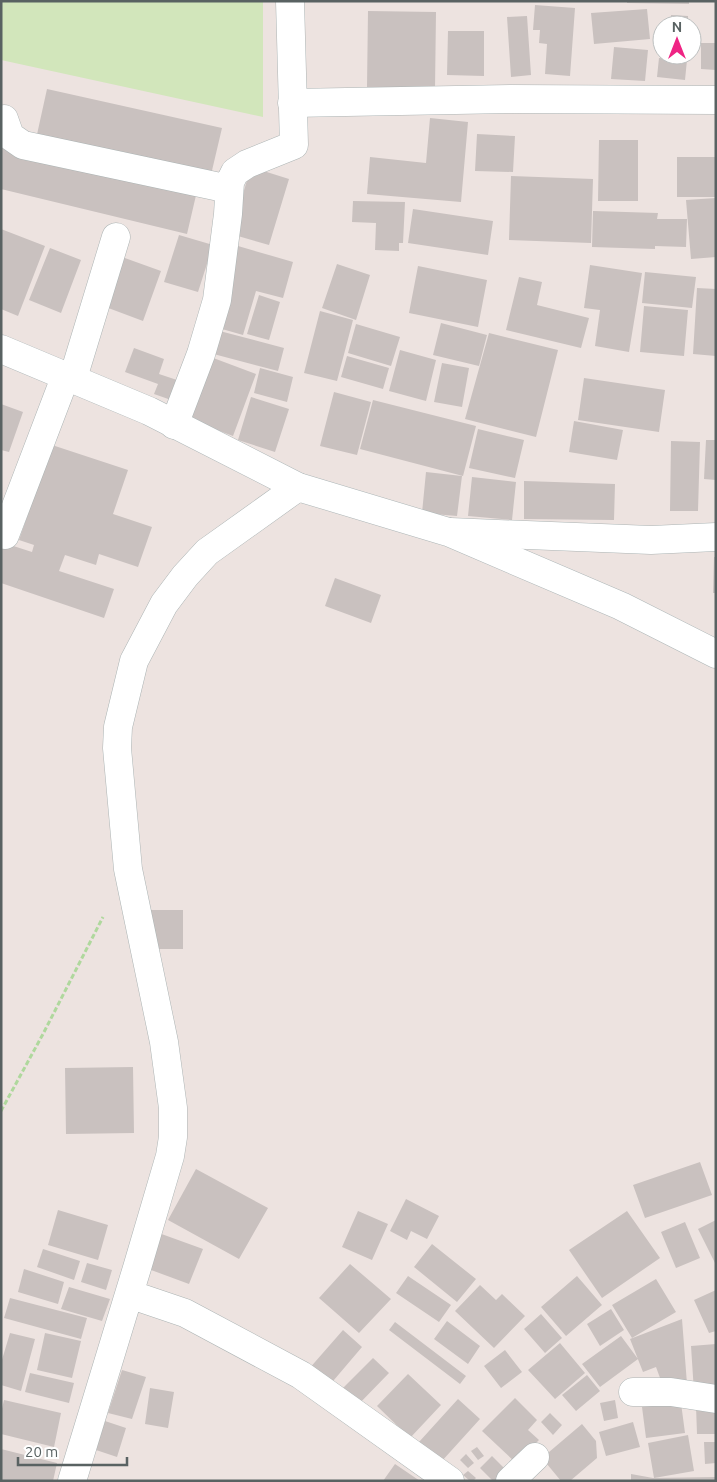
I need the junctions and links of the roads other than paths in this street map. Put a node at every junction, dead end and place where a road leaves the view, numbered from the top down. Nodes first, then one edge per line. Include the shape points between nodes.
1 (290, 1) edge
2 (716, 100) edge
3 (292, 103) junction
4 (4, 119) dead end
5 (229, 189) junction
6 (116, 236) dead end
7 (1, 349) edge
8 (69, 377) junction
9 (174, 425) junction
10 (298, 487) junction
11 (448, 532) junction
12 (5, 535) dead end
13 (716, 537) edge
14 (716, 654) edge
15 (129, 1294) junction
16 (633, 1392) dead end
17 (716, 1399) edge
18 (535, 1457) dead end
19 (72, 1481) edge
20 (450, 1481) edge
21 (510, 1481) edge

1 - 3 street
2 - 3 street
3 - 5 street via 294,145 234,172
4 - 5 street via 10,136 23,144
5 - 9 street via 217,300 202,354
6 - 8 street
7 - 8 street
8 - 9 street
8 - 12 street
9 - 10 street
10 - 11 street
10 - 15 street via 207,552 185,576 164,604 134,661 118,727 128,869 164,1042 173,1108 170,1156
11 - 13 street via 651,540
11 - 14 street via 622,606
15 - 19 street
15 - 20 street via 185,1313 301,1375
16 - 17 street via 671,1392
18 - 21 street

